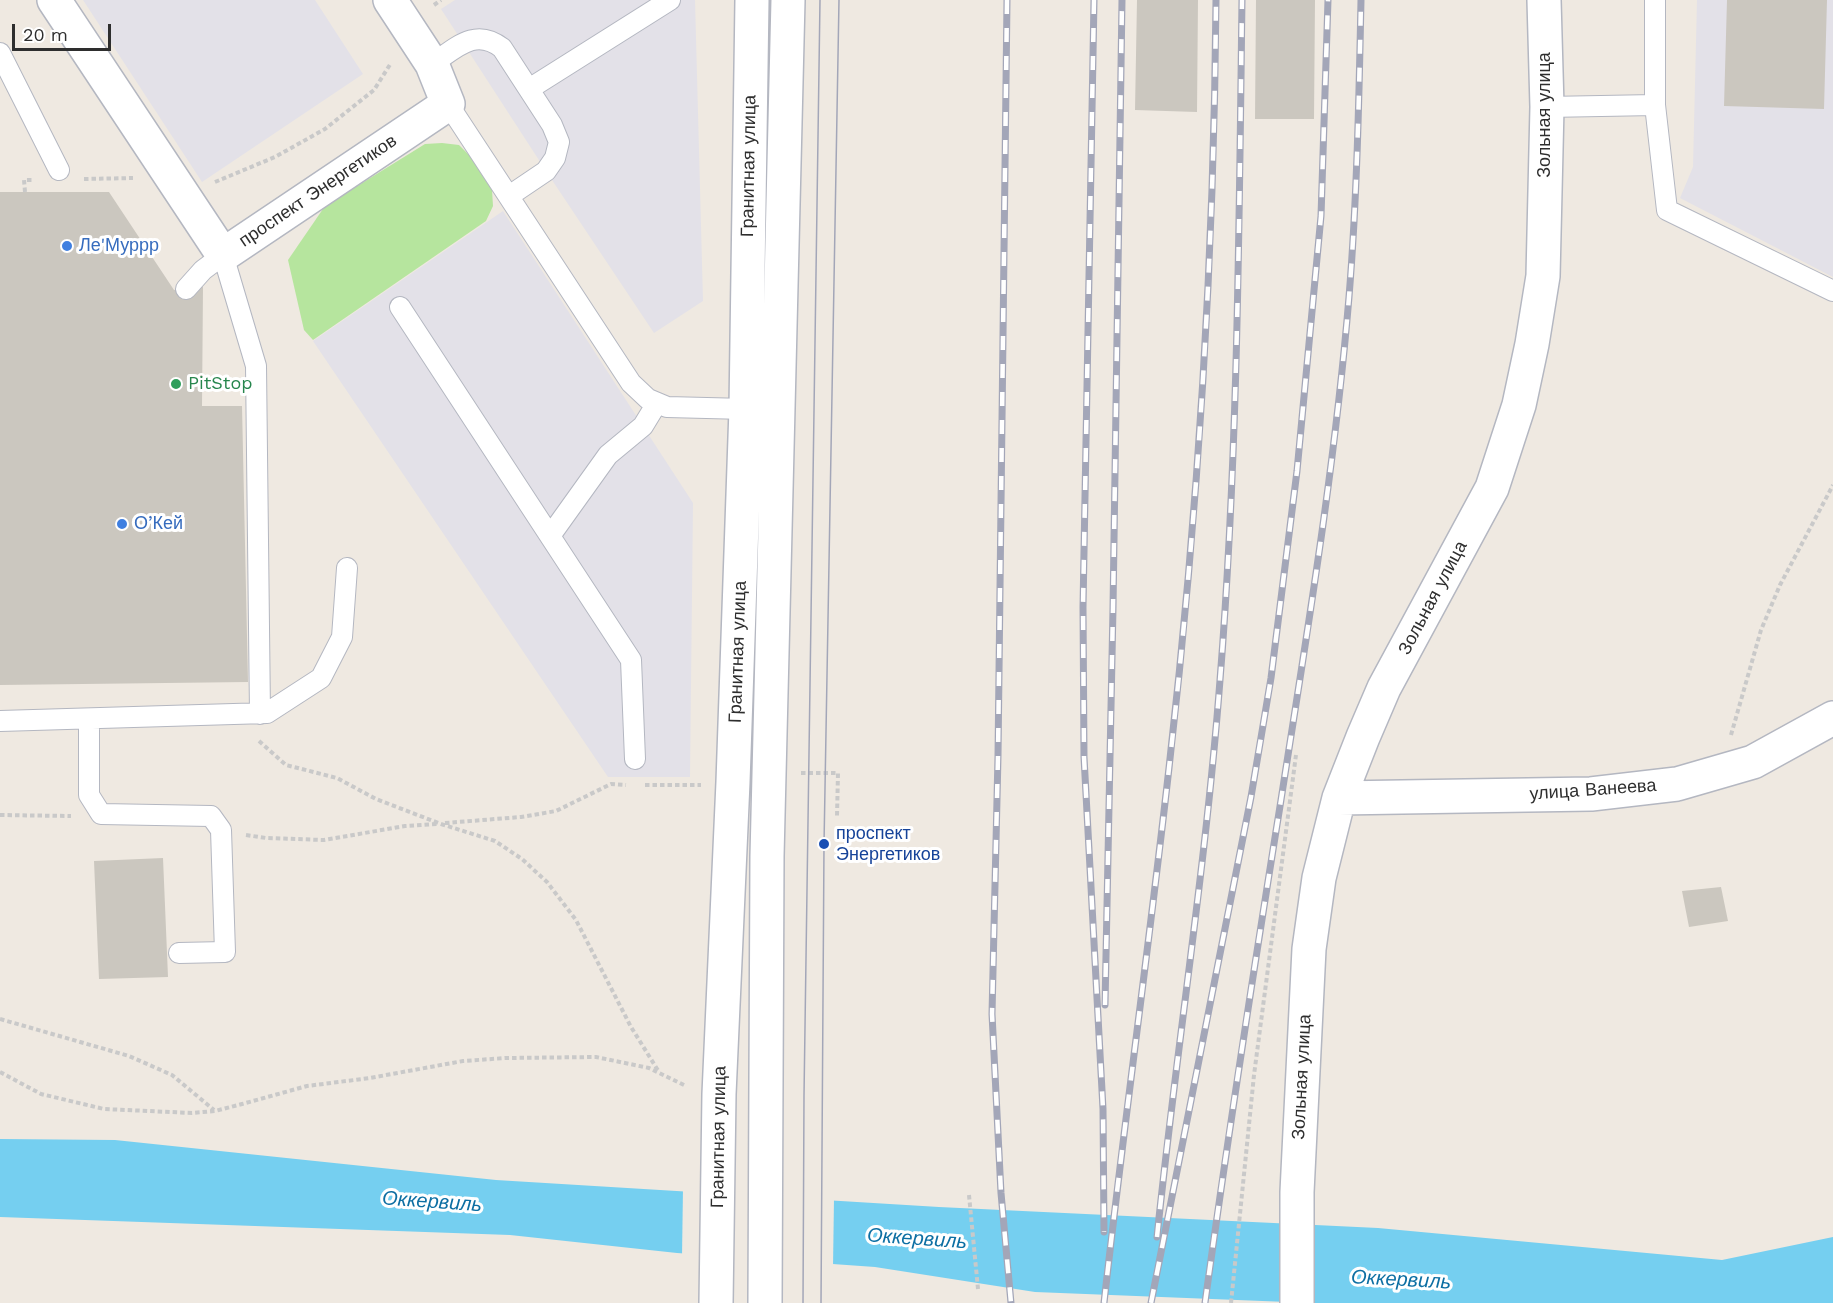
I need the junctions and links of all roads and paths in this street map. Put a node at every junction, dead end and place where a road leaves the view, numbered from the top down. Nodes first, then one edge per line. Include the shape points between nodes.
1 (54, 0) edge
2 (390, 0) edge
3 (670, 0) edge
4 (752, 0) edge
5 (788, 0) edge
6 (1544, 0) edge
7 (1655, 0) edge
8 (408, 27) junction
9 (0, 53) edge
10 (432, 64) junction
11 (529, 89) junction
12 (448, 104) junction
13 (1655, 105) junction
14 (1547, 107) junction
15 (59, 170) dead end
16 (128, 178) dead end
17 (106, 179) dead end
18 (184, 196) junction
19 (509, 196) junction
20 (223, 255) junction
21 (186, 289) dead end
22 (1833, 291) edge
23 (400, 307) dead end
24 (657, 403) junction
25 (746, 410) junction
26 (1833, 484) edge
27 (550, 536) junction
28 (347, 568) dead end
29 (260, 714) junction
30 (218, 716) junction
31 (1833, 718) edge
32 (89, 720) junction
33 (0, 721) edge
34 (1296, 755) dead end
35 (635, 759) dead end
36 (1722, 771) junction
37 (796, 773) dead end
38 (710, 785) dead end
39 (1339, 798) junction
40 (101, 814) junction
41 (0, 815) edge
42 (837, 816) dead end
43 (441, 824) junction
44 (221, 830) junction
45 (179, 953) dead end
46 (0, 1018) edge
47 (0, 1072) edge
48 (660, 1073) junction
49 (705, 1091) junction
50 (214, 1111) junction
51 (969, 1196) dead end
52 (978, 1289) dead end
53 (716, 1303) edge
54 (765, 1303) edge
55 (1231, 1303) edge
56 (1297, 1303) edge

1 - 18 street, проспект Энергетиков
2 - 8 street
3 - 11 lane
4 - 25 street, Гранитная улица
5 - 54 street, Гранитная улица via 767,856
6 - 14 street, Зольная улица
7 - 13 lane
8 - 10 street
8 - 18 path via 374,90 325,129 275,157
9 - 15 lane
10 - 11 lane via 467,42 491,40 502,48
10 - 12 street
11 - 19 lane via 559,142 546,171
12 - 19 lane
12 - 20 street, проспект Энергетиков
13 - 14 lane
13 - 22 lane via 1667,210
14 - 39 street, Зольная улица via 1543,276 1519,405 1492,488 1384,688
16 - 17 path
18 - 20 street, проспект Энергетиков
19 - 24 lane via 631,383
20 - 21 lane
20 - 29 lane via 256,366
23 - 27 lane
24 - 25 lane via 686,409
24 - 27 lane via 643,426 608,455
25 - 49 street, Гранитная улица via 733,794
26 - 36 path via 1761,630
27 - 35 lane via 631,660
28 - 29 lane via 342,637 321,678
29 - 30 lane
30 - 32 lane
30 - 43 path via 261,742 286,765 337,778 376,799
31 - 36 street, улица Ванеева via 1753,762
32 - 33 lane
32 - 40 lane via 89,795
34 - 55 path via 1254,1075
36 - 39 street, улица Ванеева via 1677,784 1591,794
37 - 42 path via 838,773
38 - 43 path via 611,784 556,811
39 - 56 street, Зольная улица via 1319,878 1309,949 1297,1192
40 - 41 path
40 - 44 lane via 211,816
43 - 44 path via 405,825 324,840 266,838
43 - 48 path via 495,841 547,882 576,920 631,1028
44 - 45 lane via 225,952
46 - 50 path via 129,1056 172,1075
47 - 50 path via 41,1094 104,1109
48 - 49 path
48 - 50 path via 596,1057 463,1061 307,1086
49 - 53 street, Гранитная улица
51 - 52 path

